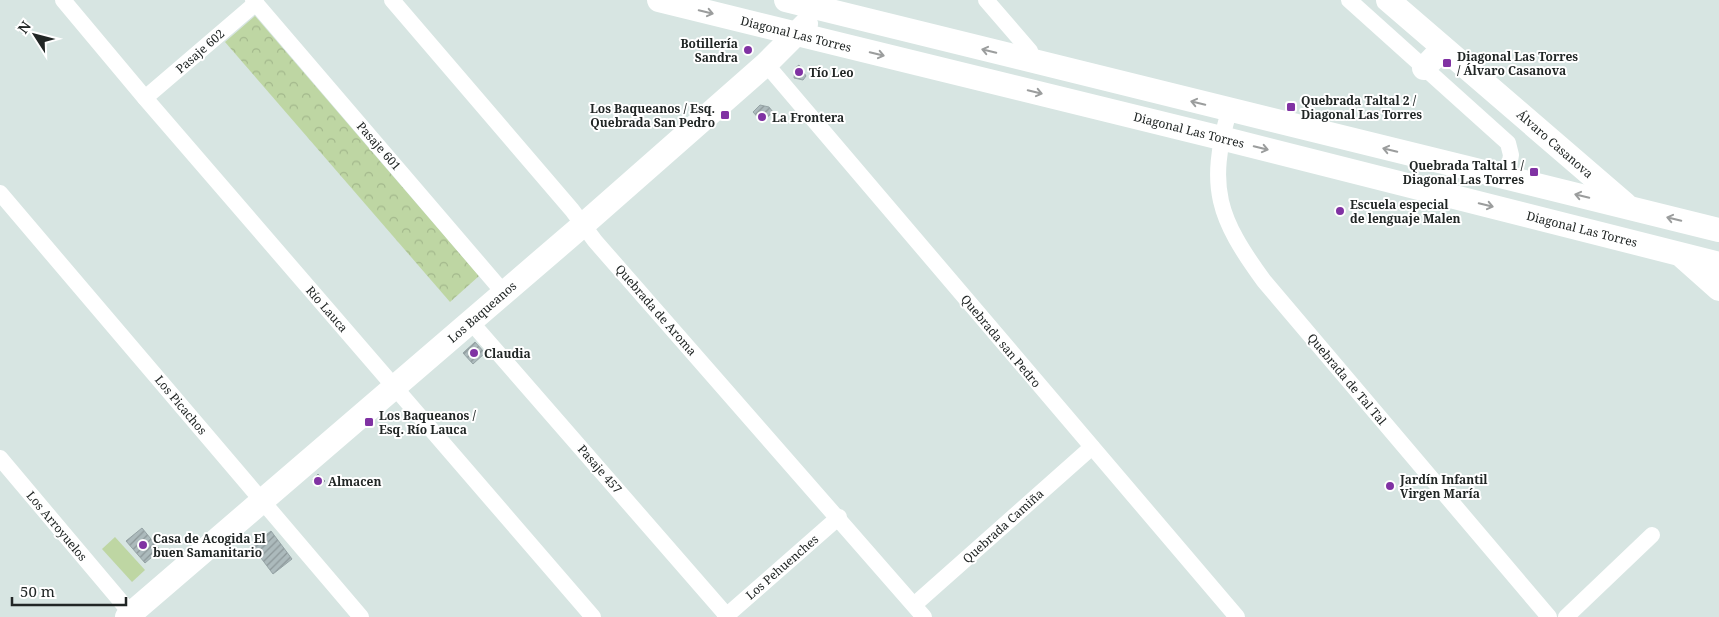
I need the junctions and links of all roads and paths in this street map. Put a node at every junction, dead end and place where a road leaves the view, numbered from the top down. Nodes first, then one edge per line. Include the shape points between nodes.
1 (63, 0) edge
2 (392, 0) edge
3 (659, 0) edge
4 (786, 0) edge
5 (986, 0) edge
6 (1349, 0) edge
7 (1388, 0) edge
8 (254, 1) edge
9 (825, 4) edge
10 (796, 34) junction
11 (1443, 48) junction
12 (1035, 63) junction
13 (766, 64) junction
14 (1424, 68) junction
15 (145, 98) junction
16 (1229, 111) junction
17 (1221, 138) junction
18 (1507, 178) junction
19 (0, 193) edge
20 (1629, 208) junction
21 (582, 224) junction
22 (1719, 230) edge
23 (1678, 254) junction
24 (1719, 264) edge
25 (1719, 289) edge
26 (504, 293) junction
27 (471, 322) junction
28 (394, 388) junction
29 (1092, 447) junction
30 (0, 458) edge
31 (262, 501) junction
32 (838, 517) junction
33 (1652, 535) dead end
34 (919, 611) edge
35 (131, 616) edge
36 (361, 617) edge
37 (593, 617) edge
38 (727, 617) edge
39 (1237, 617) edge
40 (1549, 617) edge
41 (1566, 617) edge

1 - 15 street, Río Lauca
2 - 21 street, Quebrada de Aroma
3 -> 10 main road, Diagonal Las Torres
4 - 9 main road
5 - 12 street via 1030,51
6 - 14 street
7 - 11 main road, Álvaro Casanova
8 - 15 street, Pasaje 602
8 - 26 street, Pasaje 601
9 - 10 main road, Los Baqueanos
12 -> 9 main road
10 - 13 main road, Los Baqueanos
10 -> 17 main road, Diagonal Las Torres
11 - 14 main road
11 - 20 main road, Álvaro Casanova
16 -> 12 main road
13 - 21 main road, Los Baqueanos
13 - 29 street, Quebrada san Pedro
14 - 18 street via 1508,143 1512,155
15 - 28 street, Río Lauca
16 - 17 street, Quebrada de Tal Tal
18 -> 16 main road
17 -> 23 main road, Diagonal Las Torres
17 - 40 street, Quebrada de Tal Tal via 1218,195 1225,222 1242,252
20 -> 18 main road
19 - 31 street, Los Picachos
22 -> 20 main road
20 - 23 main road, Álvaro Casanova
21 - 26 main road, Los Baqueanos
21 - 32 street, Quebrada de Aroma
23 - 24 main road, Diagonal Las Torres
23 - 25 main road, Álvaro Casanova
26 - 27 main road, Los Baqueanos
27 - 28 main road, Los Baqueanos
27 - 38 street, Pasaje 457
28 - 31 main road, Los Baqueanos
28 - 37 street, Río Lauca
29 - 34 street, Quebrada Camiña
29 - 39 street, Quebrada san Pedro
30 - 35 street, Los Arroyuelos
31 - 35 main road, Los Baqueanos
31 - 36 street, Los Picachos
32 - 34 street, Quebrada de Aroma
32 - 38 street, Los Pehuenches
33 - 41 street

